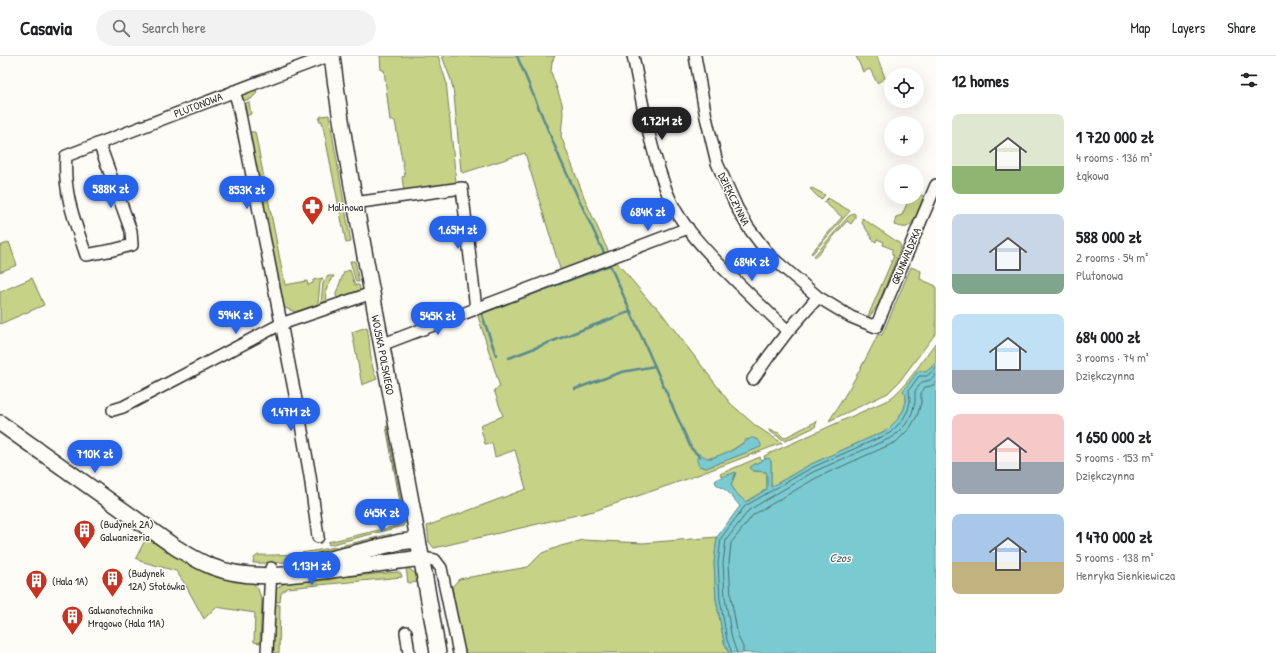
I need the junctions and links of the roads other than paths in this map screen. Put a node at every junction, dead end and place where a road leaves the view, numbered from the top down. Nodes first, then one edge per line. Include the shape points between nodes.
1 (633, 56) edge
2 (696, 56) edge
3 (332, 57) edge
4 (234, 91) junction
5 (100, 143) junction
6 (936, 185) edge
7 (354, 203) junction
8 (688, 228) junction
9 (372, 293) junction
10 (818, 297) junction
11 (476, 309) junction
12 (281, 324) junction
13 (876, 327) joint
14 (788, 331) junction
15 (381, 345) junction
16 (753, 379) dead end
17 (113, 410) dead end
18 (0, 423) edge
19 (318, 537) dead end
20 (418, 540) junction
21 (422, 558) junction
22 (271, 572) junction
23 (406, 632) dead end
24 (267, 653) edge
25 (409, 653) edge
26 (438, 653) edge
27 (459, 653) edge

1 - 8 street via 649,136 661,176 676,211
2 - 10 street, DZIĘKCZYNNA via 717,163 737,208 770,256
3 - 4 street, PLUTONOWA via 323,58
3 - 7 street, WOJSKA POLSKIEGO
4 - 5 street, PLUTONOWA
4 - 12 street
5 - 5 street, PLUTONOWA via 66,156 71,212 86,255 132,245 131,231
6 - 13 street, GRUNWALDZKA
7 - 9 street, WOJSKA POLSKIEGO
7 - 11 street via 462,188
8 - 11 street
8 - 14 street via 702,246
9 - 12 street
9 - 15 street, WOJSKA POLSKIEGO
10 - 13 street, DZIĘKCZYNNA via 851,317
10 - 14 street
11 - 15 street
12 - 17 street
12 - 19 street via 309,469
14 - 16 street
15 - 20 street, WOJSKA POLSKIEGO
18 - 22 street via 198,561 248,574
20 - 21 street, WOJSKA POLSKIEGO
20 - 22 street
21 - 22 street via 308,573
21 - 26 street, WOJSKA POLSKIEGO
21 - 27 street via 435,560 441,568
22 - 24 street
23 - 25 street

